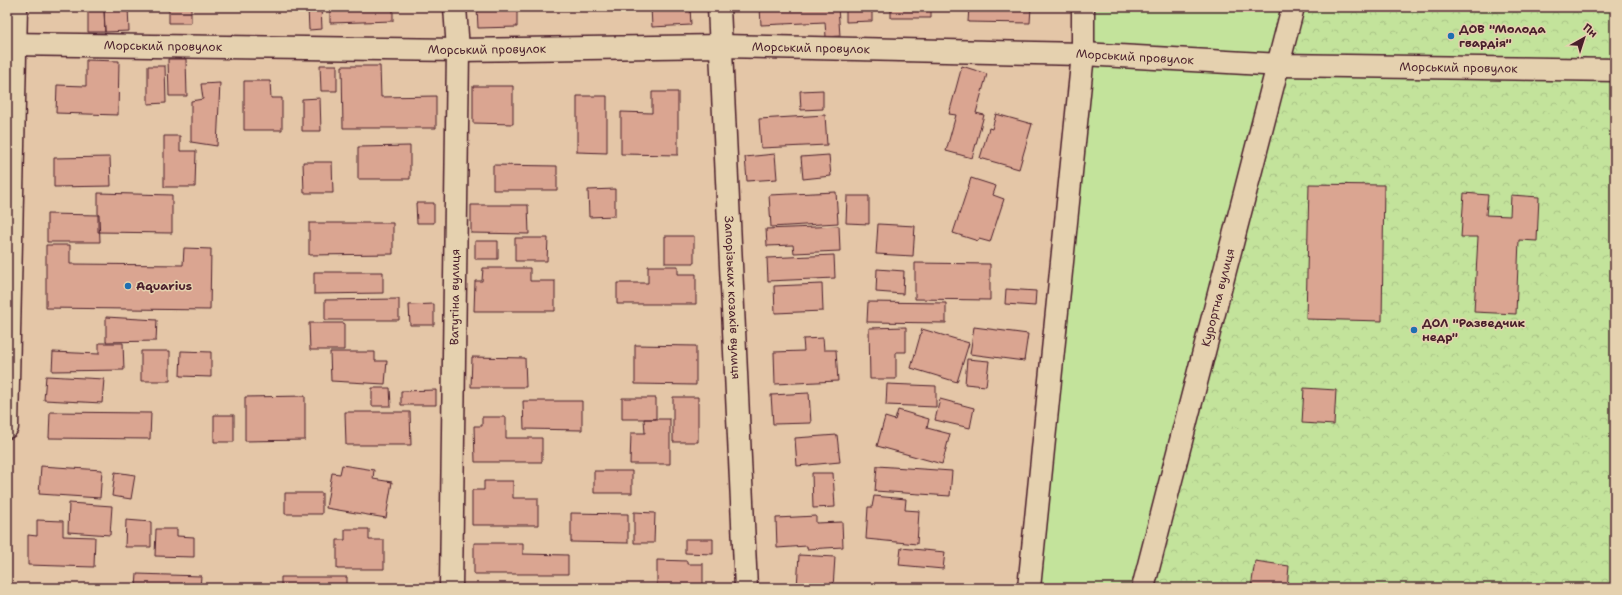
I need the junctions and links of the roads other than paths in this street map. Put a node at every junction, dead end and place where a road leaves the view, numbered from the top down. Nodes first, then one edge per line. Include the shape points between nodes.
1 (16, 7) edge
2 (455, 7) edge
3 (719, 7) edge
4 (1084, 7) edge
5 (1294, 7) edge
6 (11, 44) edge
7 (722, 46) junction
8 (458, 50) junction
9 (1083, 54) junction
10 (1280, 65) junction
11 (1615, 70) edge
12 (7, 427) edge
13 (451, 588) edge
14 (746, 588) edge
15 (1029, 588) edge
16 (1143, 588) edge

1 - 6 street
2 - 8 street, Ватутіна вулиця
3 - 7 street, Запорізьких козаків вулиця
4 - 9 street
5 - 10 street, Курортна вулиця
6 - 8 street, Морський провулок
6 - 12 street
7 - 8 street, Морський провулок
7 - 9 street, Морський провулок
7 - 14 street, Запорізьких козаків вулиця
8 - 13 street, Ватутіна вулиця
9 - 10 street, Морський провулок
9 - 15 street
10 - 11 street, Морський провулок
10 - 16 street, Курортна вулиця

